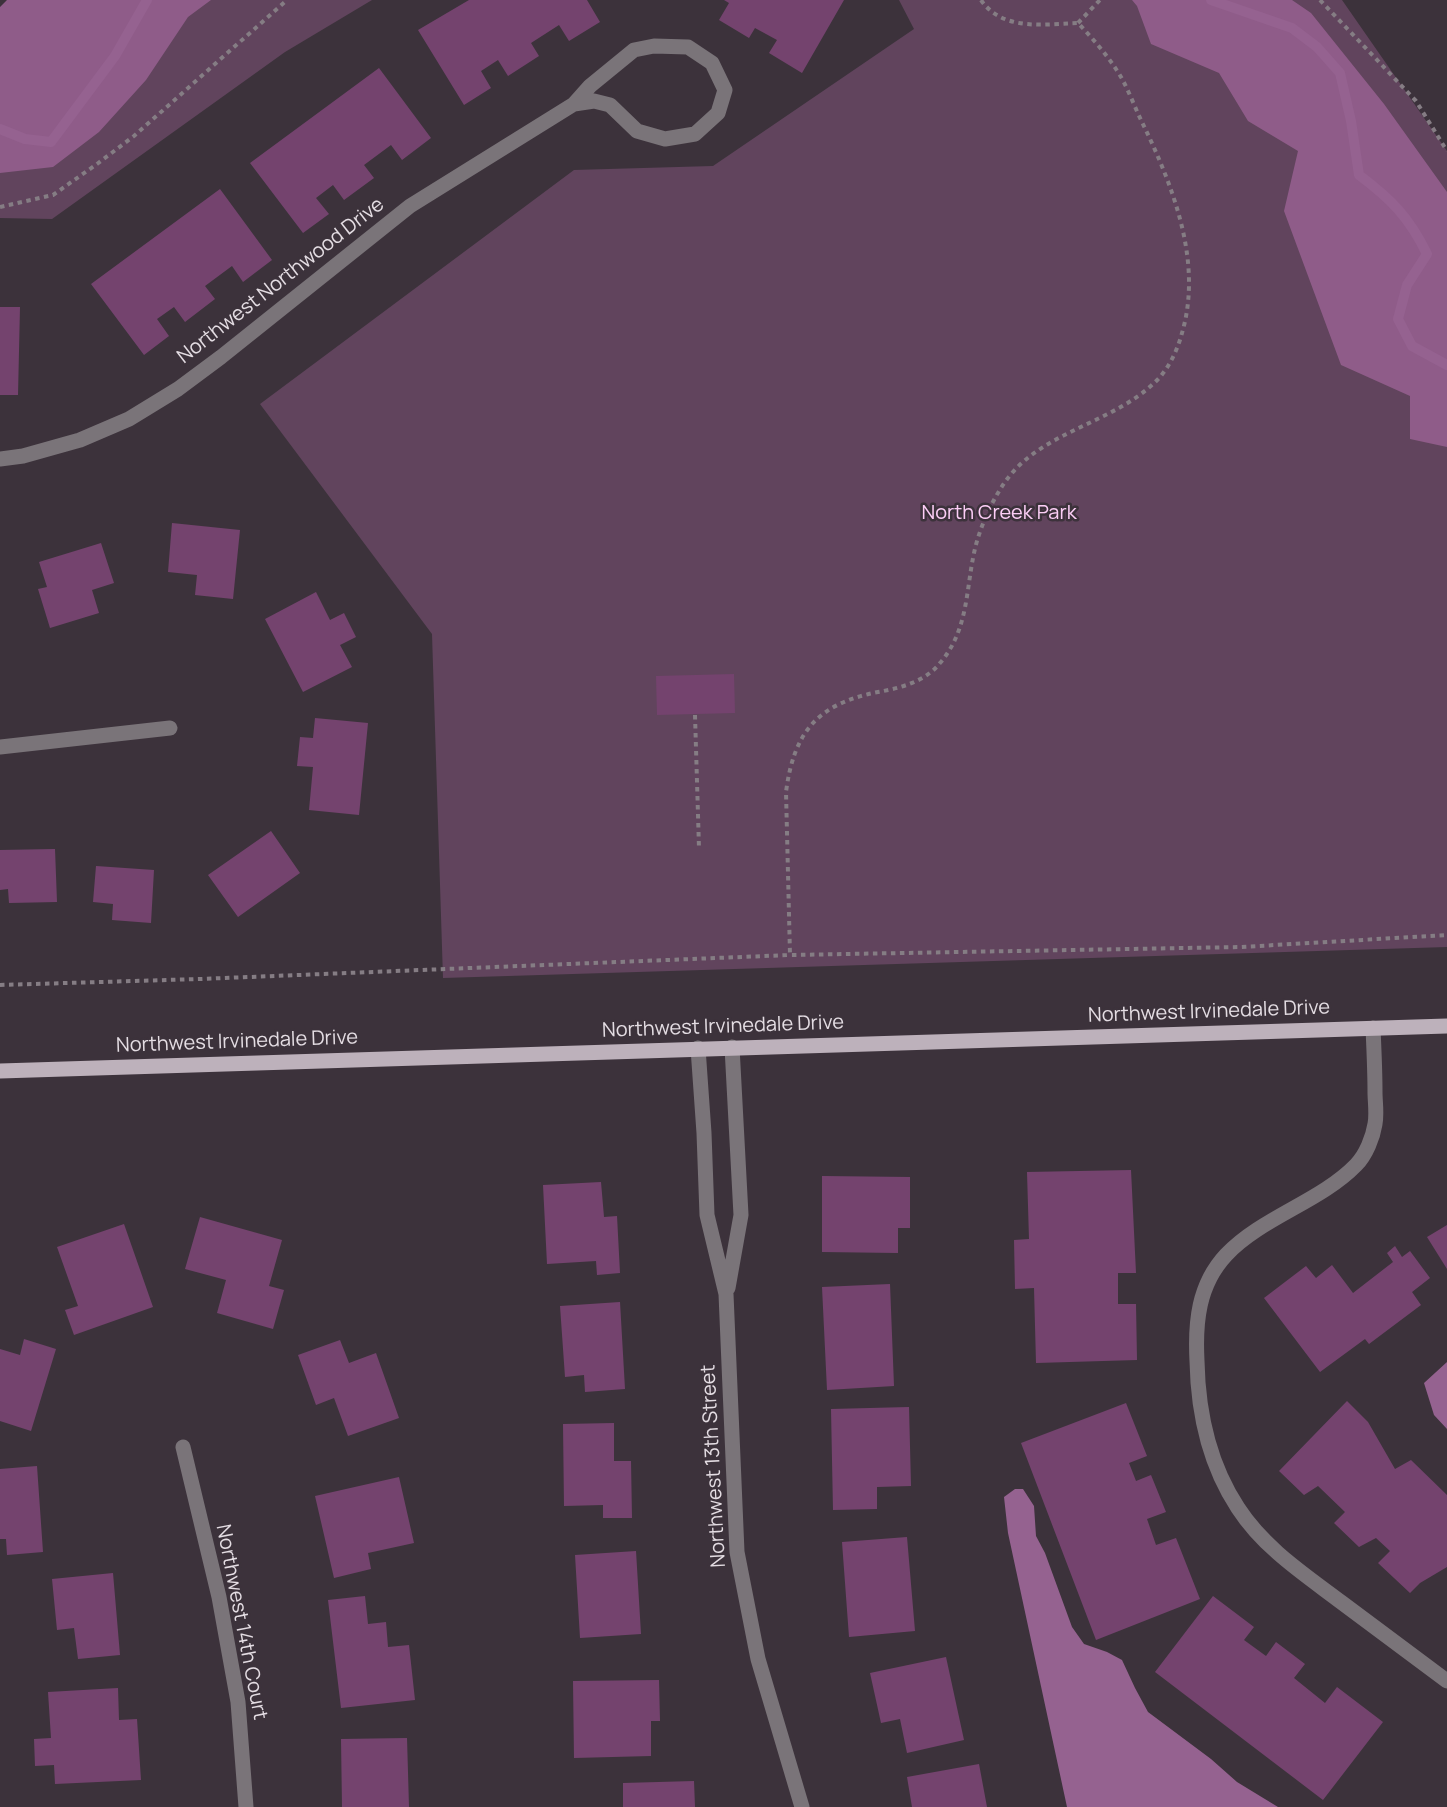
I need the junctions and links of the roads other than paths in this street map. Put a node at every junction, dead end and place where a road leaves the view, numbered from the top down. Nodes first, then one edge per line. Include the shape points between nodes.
1 (574, 104) junction
2 (0, 459) edge
3 (170, 729) dead end
4 (0, 747) edge
5 (1447, 1026) edge
6 (1373, 1028) junction
7 (732, 1047) junction
8 (698, 1048) junction
9 (0, 1071) edge
10 (726, 1294) junction
11 (183, 1447) dead end
12 (1447, 1681) edge
13 (246, 1807) edge
14 (802, 1807) edge

1 - 1 street, Northwest Northwood Drive via 594,101 610,105 637,131 665,139 695,134 718,113 725,90 712,63 688,47 654,46 634,51
1 - 2 street, Northwest Northwood Drive via 410,206 221,357 129,419 80,440
3 - 4 street
5 - 6 main road, Northwest Irvinedale Drive
6 - 7 main road, Northwest Irvinedale Drive
6 - 12 street via 1376,1123 1370,1142 1358,1163 1340,1178 1226,1255 1208,1282 1198,1310 1197,1381 1202,1424 1216,1466 1238,1508 1269,1546
7 - 8 main road, Northwest Irvinedale Drive
7 - 10 street, Northwest 13th Street via 741,1215
8 - 9 main road, Northwest Irvinedale Drive
8 - 10 street, Northwest 13th Street via 706,1215
10 - 14 street, Northwest 13th Street via 737,1552 758,1659
11 - 13 street, Northwest 14th Court via 219,1598 238,1701

